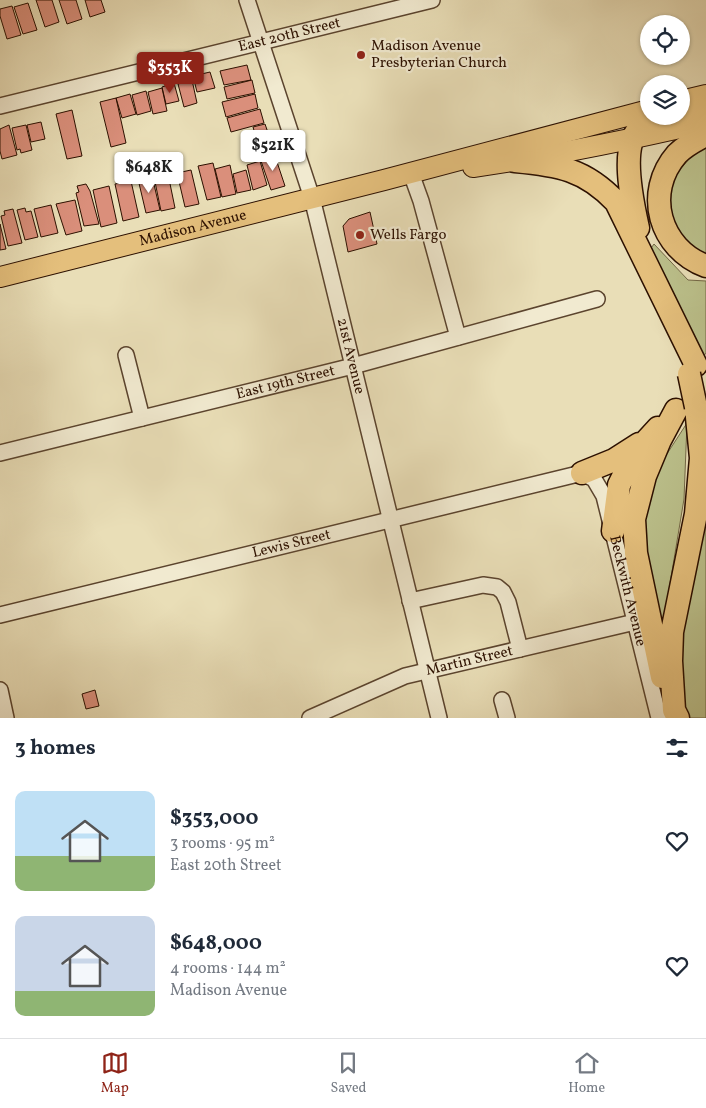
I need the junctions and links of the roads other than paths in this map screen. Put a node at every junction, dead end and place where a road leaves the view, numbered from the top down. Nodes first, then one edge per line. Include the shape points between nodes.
1 (247, 0) edge
2 (432, 0) edge
3 (262, 43) junction
4 (706, 95) edge
5 (690, 99) edge
6 (0, 106) edge
7 (706, 109) edge
8 (640, 112) edge
9 (690, 113) edge
10 (706, 122) edge
11 (647, 125) edge
12 (706, 135) edge
13 (632, 139) junction
14 (515, 161) junction
15 (412, 176) junction
16 (384, 180) junction
17 (312, 198) junction
18 (644, 256) junction
19 (706, 266) edge
20 (0, 277) edge
21 (597, 299) dead end
22 (458, 337) junction
23 (126, 355) dead end
24 (353, 366) junction
25 (697, 370) edge
26 (693, 402) edge
27 (142, 418) junction
28 (646, 440) junction
29 (0, 453) edge
30 (582, 473) junction
31 (390, 519) junction
32 (612, 532) junction
33 (410, 601) junction
34 (0, 615) edge
35 (635, 622) junction
36 (520, 649) junction
37 (427, 670) junction
38 (0, 690) edge
39 (502, 700) dead end
40 (670, 715) edge
41 (6, 718) edge
42 (310, 718) edge
43 (439, 718) edge
44 (507, 718) edge

1 - 3 street, 21st Avenue
2 - 3 street, East 20th Street
3 - 6 street, East 20th Street
3 - 17 street, 21st Avenue
4 - 5 main road
7 - 9 highway
8 - 16 main road, Madison Avenue
10 - 13 main road, Madison Avenue
11 - 13 highway
12 - 19 highway via 685,147 670,162 660,190 659,204 669,237 686,255
13 - 14 main road, Madison Avenue
13 - 18 highway via 629,173 632,203
14 - 15 main road, Madison Avenue
14 - 18 highway via 568,170 603,188 616,202
15 - 16 main road, Madison Avenue
15 - 22 street
16 - 17 main road, Madison Avenue
17 - 20 main road, Madison Avenue
17 - 24 street, 21st Avenue
18 - 25 highway
21 - 22 street, East 19th Street
22 - 24 street, East 19th Street
23 - 27 street
24 - 27 street, East 19th Street
24 - 31 street, 21st Avenue
25 - 26 highway, bridge
26 - 28 highway
26 - 40 highway via 701,458 696,514 672,632
26 - 40 highway via 660,440 636,504 634,534 641,582
27 - 29 street, East 19th Street
28 - 30 highway via 614,460
28 - 32 highway via 628,464 619,485
30 - 31 street, Lewis Street
30 - 32 street, Beckwith Avenue via 599,485
31 - 33 street, 21st Avenue
31 - 34 street, Lewis Street
32 - 35 street, Beckwith Avenue
33 - 36 street via 482,585 497,587 508,602
33 - 37 street, 21st Avenue
35 - 36 street, Martin Street
35 - 40 street, Beckwith Avenue
36 - 37 street, Martin Street
37 - 42 street, Martin Street
37 - 43 street, 21st Avenue
38 - 41 street
39 - 44 street

